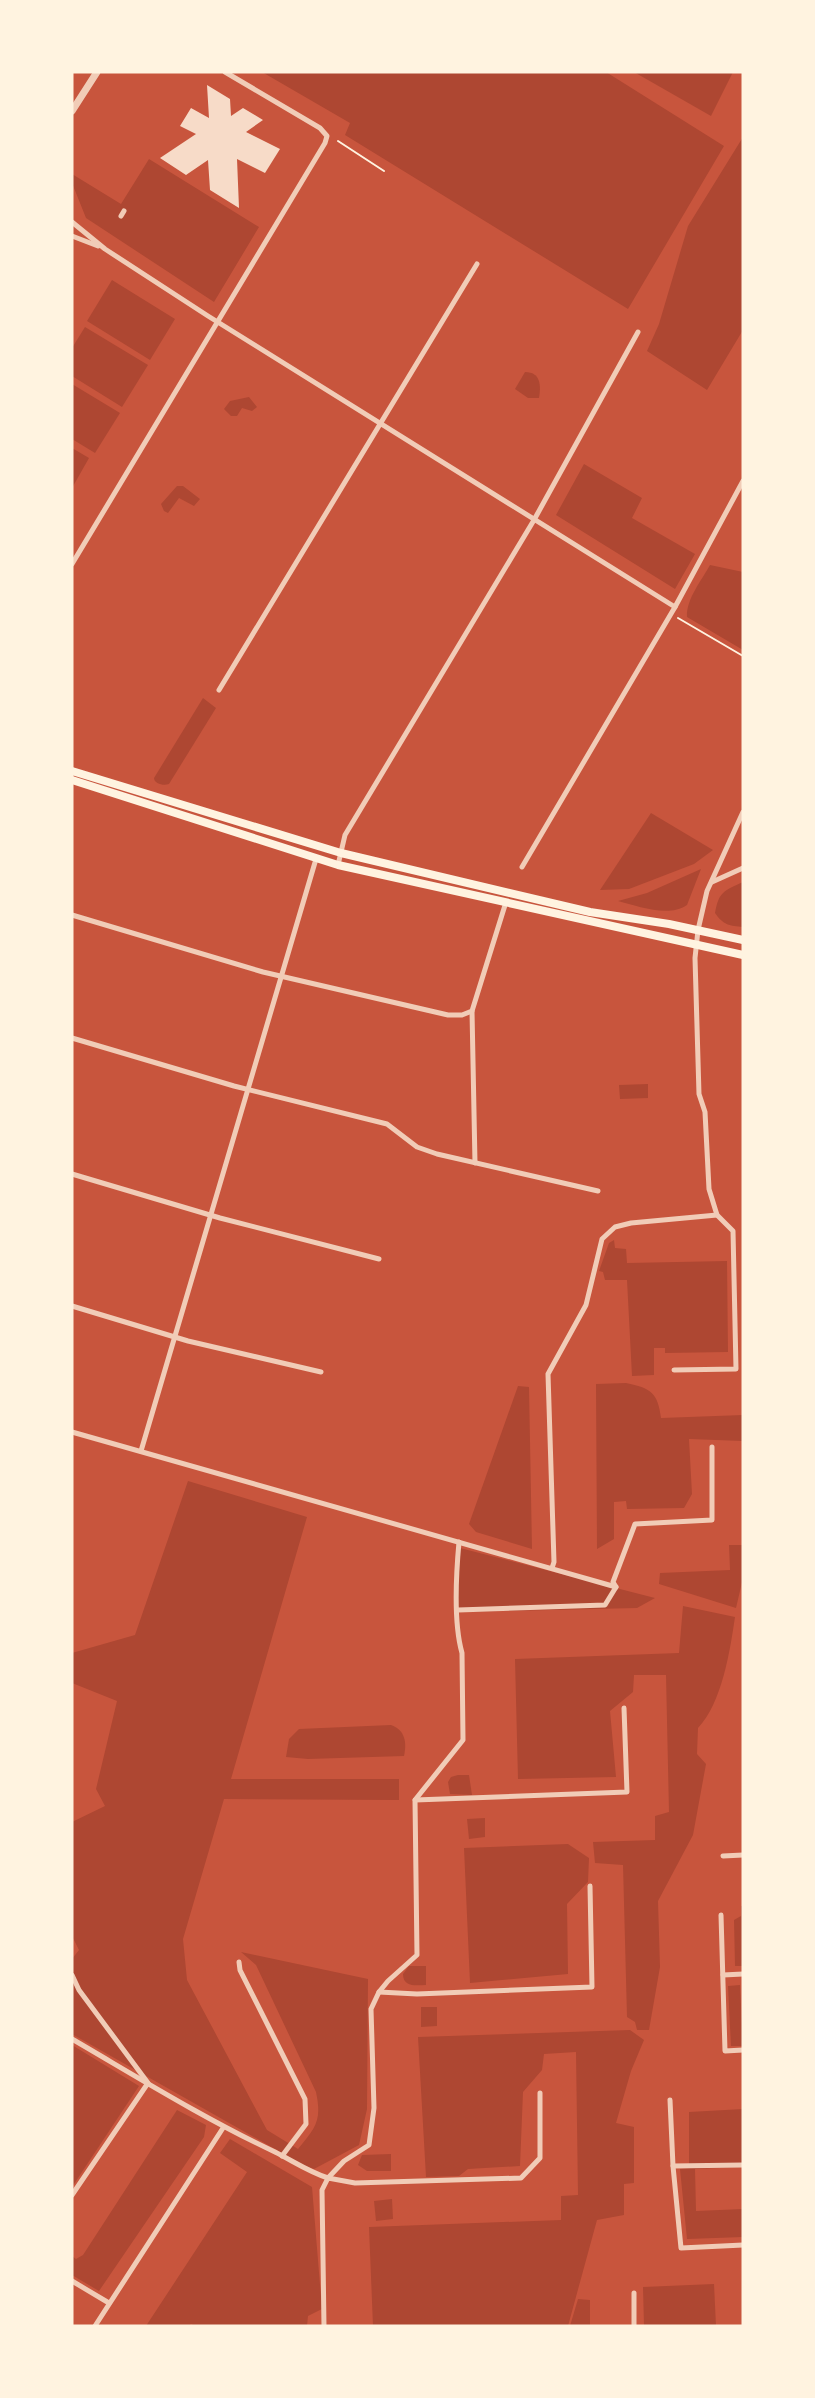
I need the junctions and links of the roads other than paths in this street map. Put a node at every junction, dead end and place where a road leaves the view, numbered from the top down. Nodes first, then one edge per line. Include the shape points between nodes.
1 (97, 72) edge
2 (225, 72) edge
3 (72, 111) edge
4 (72, 222) edge
5 (72, 236) edge
6 (105, 249) junction
7 (477, 264) dead end
8 (219, 322) junction
9 (638, 332) dead end
10 (381, 424) junction
11 (743, 481) edge
12 (534, 520) junction
13 (72, 564) edge
14 (675, 607) junction
15 (219, 690) dead end
16 (72, 771) edge
17 (72, 780) edge
18 (743, 812) edge
19 (341, 853) junction
20 (317, 859) junction
21 (338, 865) junction
22 (522, 867) dead end
23 (743, 868) edge
24 (712, 882) junction
25 (506, 902) junction
26 (72, 915) edge
27 (698, 930) junction
28 (743, 940) edge
29 (696, 944) junction
30 (743, 955) edge
31 (281, 976) junction
32 (471, 1011) junction
33 (72, 1038) edge
34 (247, 1090) junction
35 (475, 1163) junction
36 (72, 1174) edge
37 (598, 1191) dead end
38 (209, 1215) junction
39 (717, 1215) junction
40 (379, 1259) dead end
41 (72, 1306) edge
42 (175, 1337) junction
43 (674, 1370) dead end
44 (321, 1372) dead end
45 (72, 1432) edge
46 (712, 1447) dead end
47 (141, 1451) junction
48 (459, 1542) junction
49 (552, 1569) junction
50 (616, 1587) junction
51 (458, 1610) junction
52 (624, 1708) dead end
53 (415, 1800) junction
54 (743, 1854) edge
55 (723, 1856) dead end
56 (590, 1886) dead end
57 (721, 1915) dead end
58 (239, 1962) dead end
59 (743, 1974) edge
60 (72, 1975) edge
61 (723, 1975) junction
62 (379, 1992) junction
63 (72, 2039) edge
64 (743, 2050) edge
65 (148, 2083) junction
66 (540, 2093) dead end
67 (670, 2100) dead end
68 (223, 2127) junction
69 (282, 2156) junction
70 (743, 2165) edge
71 (673, 2166) junction
72 (328, 2178) junction
73 (72, 2195) edge
74 (743, 2245) edge
75 (72, 2281) edge
76 (634, 2293) dead end
77 (109, 2303) junction
78 (96, 2326) edge
79 (324, 2326) edge
80 (634, 2326) edge

1 - 3 street
2 - 8 street via 327,136
4 - 6 street
5 - 6 street
6 - 8 street
7 - 10 street
8 - 10 street
8 - 13 street
9 - 12 street
10 - 12 street
10 - 15 street
11 - 14 street
12 - 14 street
12 - 19 street via 345,835
14 - 22 street
16 - 19 main road
17 - 20 main road
18 - 24 street
19 - 21 street
19 - 27 main road via 590,912
20 - 21 main road
20 - 31 street
21 - 25 main road
23 - 24 street
24 - 27 street
25 - 29 main road
25 - 32 street
26 - 31 street
27 - 28 main road
27 - 29 street
29 - 30 main road
29 - 39 street via 699,1094 705,1112 709,1189
31 - 32 street via 448,1015
31 - 34 street
32 - 35 street
33 - 34 street
34 - 35 street via 387,1124 417,1147
34 - 38 street
35 - 37 street
36 - 38 street
38 - 40 street
38 - 42 street
39 - 43 street via 733,1231 736,1369
39 - 49 street via 632,1223 615,1227 602,1239 586,1305 548,1374
41 - 42 street
42 - 44 street
42 - 47 street
45 - 47 street
46 - 50 street via 712,1520 635,1524 613,1582
47 - 48 street
48 - 49 street
48 - 51 street
49 - 50 street
50 - 51 street via 605,1605
51 - 53 street via 463,1740
52 - 53 street via 627,1792
53 - 62 street via 417,1955
54 - 55 street
56 - 62 street via 592,1987
57 - 61 street
58 - 69 street via 304,2099 306,2124
59 - 61 street
60 - 65 street
61 - 64 street via 725,2050
62 - 72 street via 371,2009 374,2108 369,2146 344,2161
63 - 65 street
65 - 68 street
65 - 73 street
66 - 72 street via 540,2158 522,2179 355,2183
67 - 71 street
68 - 69 street
68 - 77 street
69 - 72 street
70 - 71 street
71 - 74 street via 681,2248
72 - 79 street via 322,2190
75 - 77 street
76 - 80 street
77 - 78 street

